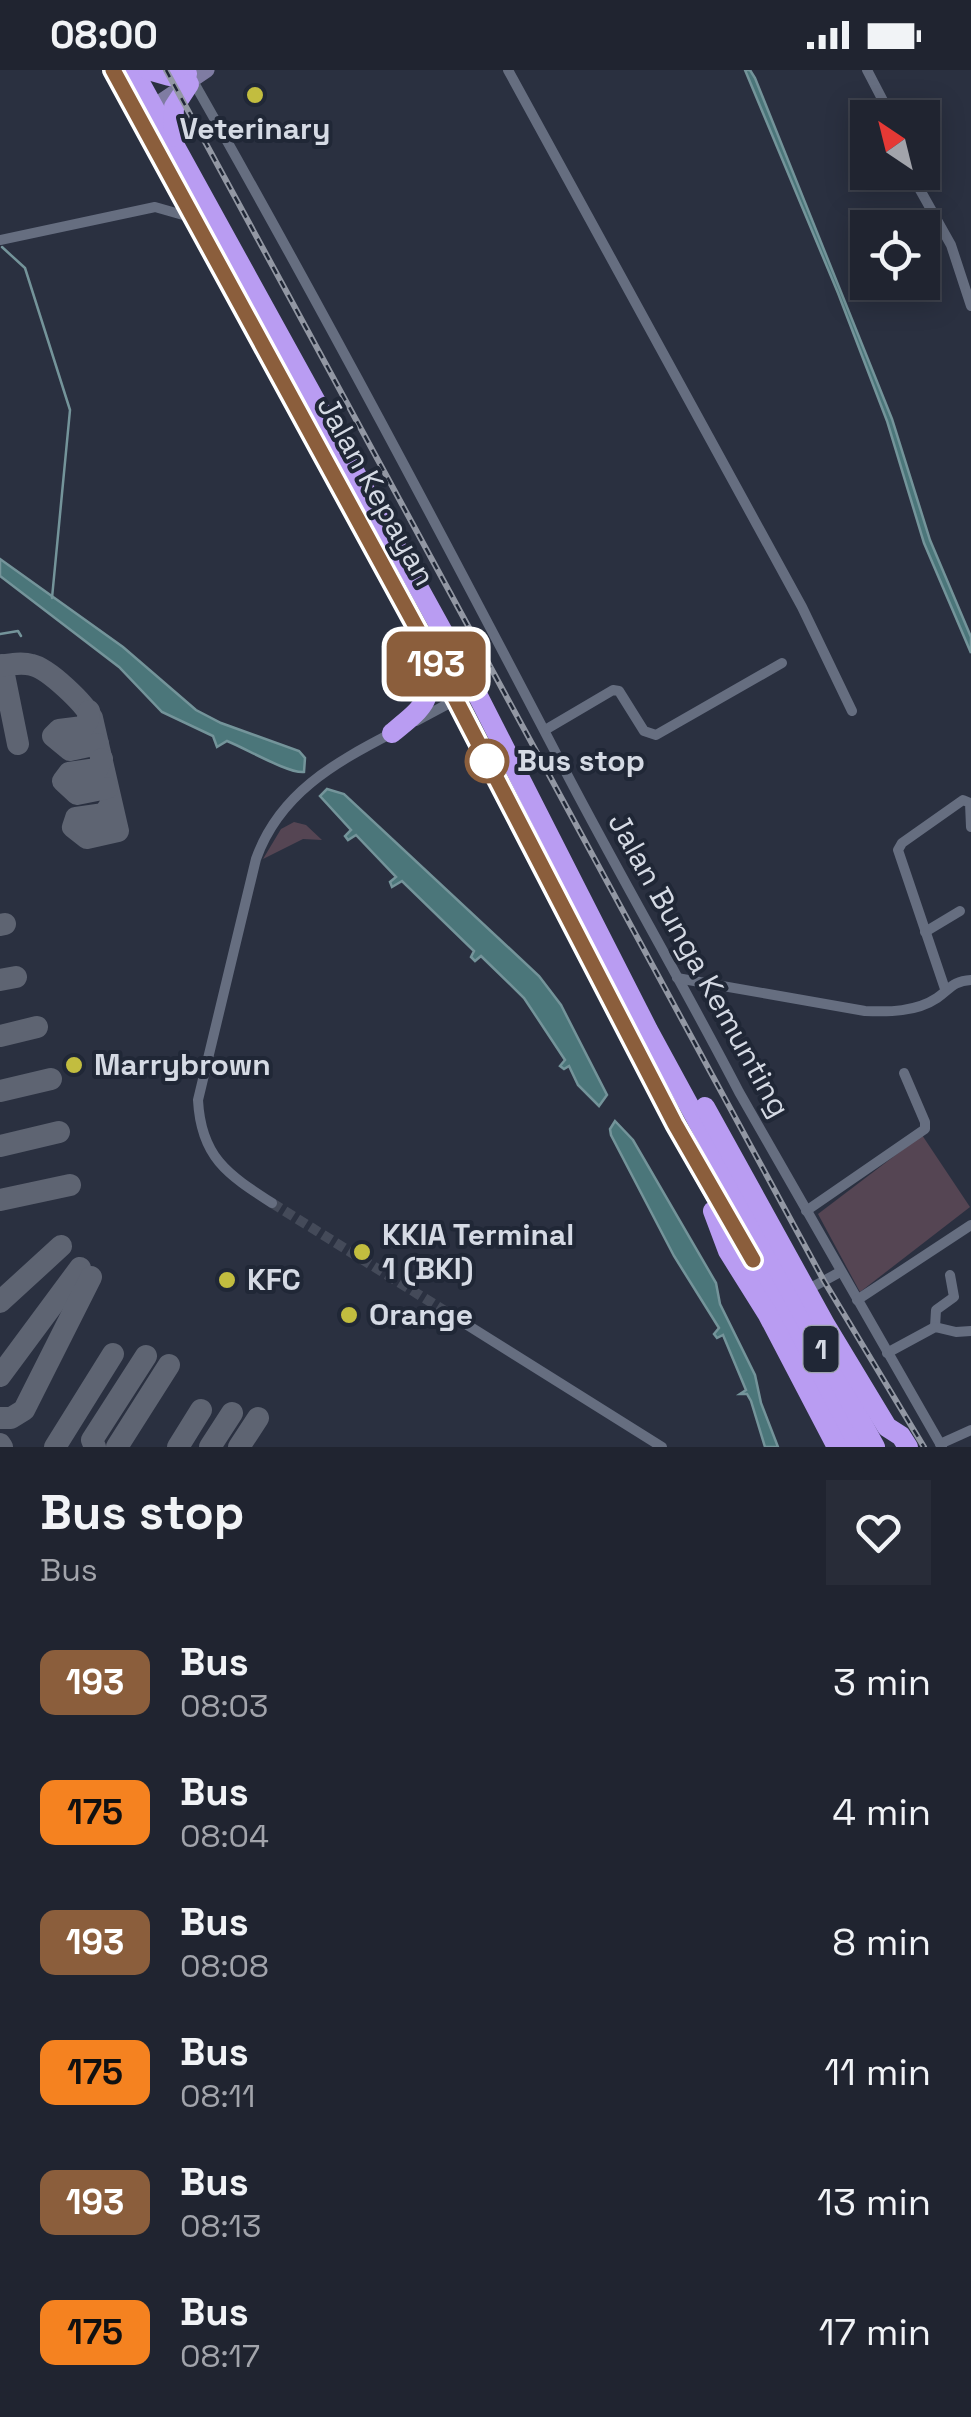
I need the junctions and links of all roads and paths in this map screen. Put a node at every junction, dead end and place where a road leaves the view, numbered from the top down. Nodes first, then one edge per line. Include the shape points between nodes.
1 (113, 70) edge
2 (133, 70) edge
3 (148, 70) edge
4 (508, 70) edge
5 (867, 70) edge
6 (195, 76) edge
7 (883, 100) edge
8 (142, 105) junction
9 (174, 144) junction
10 (171, 179) junction
11 (920, 190) edge
12 (155, 207) junction
13 (192, 218) junction
14 (0, 240) edge
15 (971, 306) edge
16 (424, 641) junction
17 (782, 663) dead end
18 (465, 695) junction
19 (852, 711) dead end
20 (545, 730) junction
21 (392, 733) junction
22 (971, 827) edge
23 (960, 911) dead end
24 (926, 932) junction
25 (677, 978) junction
26 (971, 980) edge
27 (945, 989) junction
28 (648, 1030) junction
29 (904, 1072) dead end
30 (675, 1124) junction
31 (272, 1202) tunnel mouth
32 (806, 1211) junction
33 (971, 1224) edge
34 (956, 1232) junction
35 (964, 1243) dead end
36 (761, 1256) junction
37 (840, 1272) junction
38 (950, 1274) dead end
39 (807, 1290) junction
40 (857, 1300) junction
41 (445, 1311) tunnel mouth
42 (935, 1327) junction
43 (971, 1331) edge
44 (886, 1353) junction
45 (886, 1427) junction
46 (971, 1430) edge
47 (941, 1446) edge
48 (662, 1447) edge
49 (838, 1447) edge
50 (858, 1447) edge
51 (875, 1447) edge
52 (898, 1447) edge
53 (908, 1447) edge

1 - 8 highway, Jalan Kepayan / 1
2 - 8 highway, Jalan Kepayan / 1
3 - 6 highway
4 - 19 street via 802,607
5 - 7 street
6 - 8 street
6 - 9 highway via 174,107
6 - 20 street, Jalan Bunga Kemunting
8 - 9 highway, Jalan Kepayan / 1
8 - 10 highway, Jalan Kepayan / 1
9 - 18 highway, Jalan Kepayan / 1
10 - 12 street via 169,194
10 - 13 highway, Jalan Kepayan / 1
11 - 15 street via 951,245
12 - 13 street
12 - 14 street
13 - 16 highway, Jalan Kepayan / 1
16 - 18 highway, Jalan Kepayan / 1
16 - 21 highway via 428,700
17 - 20 street via 656,735 644,732 613,690
18 - 21 street
18 - 28 highway, Jalan Kepayan / 1
18 - 30 highway, Jalan Kepayan / 1
20 - 25 street, Jalan Bunga Kemunting
21 - 31 street via 312,780 272,822 256,859 198,1100 202,1138 221,1166
22 - 24 street via 970,802 963,800 898,850
23 - 24 street
24 - 27 street
25 - 27 street via 894,1013
25 - 32 street, Jalan Bunga Kemunting
26 - 27 street
28 - 36 highway, Jalan Kepayan / 1
28 - 39 highway via 669,1046
29 - 32 street via 924,1130
30 - 36 highway, Jalan Kepayan / 1
30 - 49 highway via 728,1252
32 - 37 street, Jalan Bunga Kemunting
33 - 34 street
34 - 35 street
34 - 40 street
36 - 50 highway, 1
36 - 51 highway, 1
37 - 39 street
37 - 40 street, Jalan Bunga Kemunting
38 - 42 street via 954,1297 936,1310
39 - 45 highway
40 - 44 street, Jalan Bunga Kemunting
41 - 48 street
42 - 43 street
42 - 44 street
44 - 47 street, Jalan Bunga Kemunting
45 - 52 highway
45 - 53 highway
46 - 47 street

